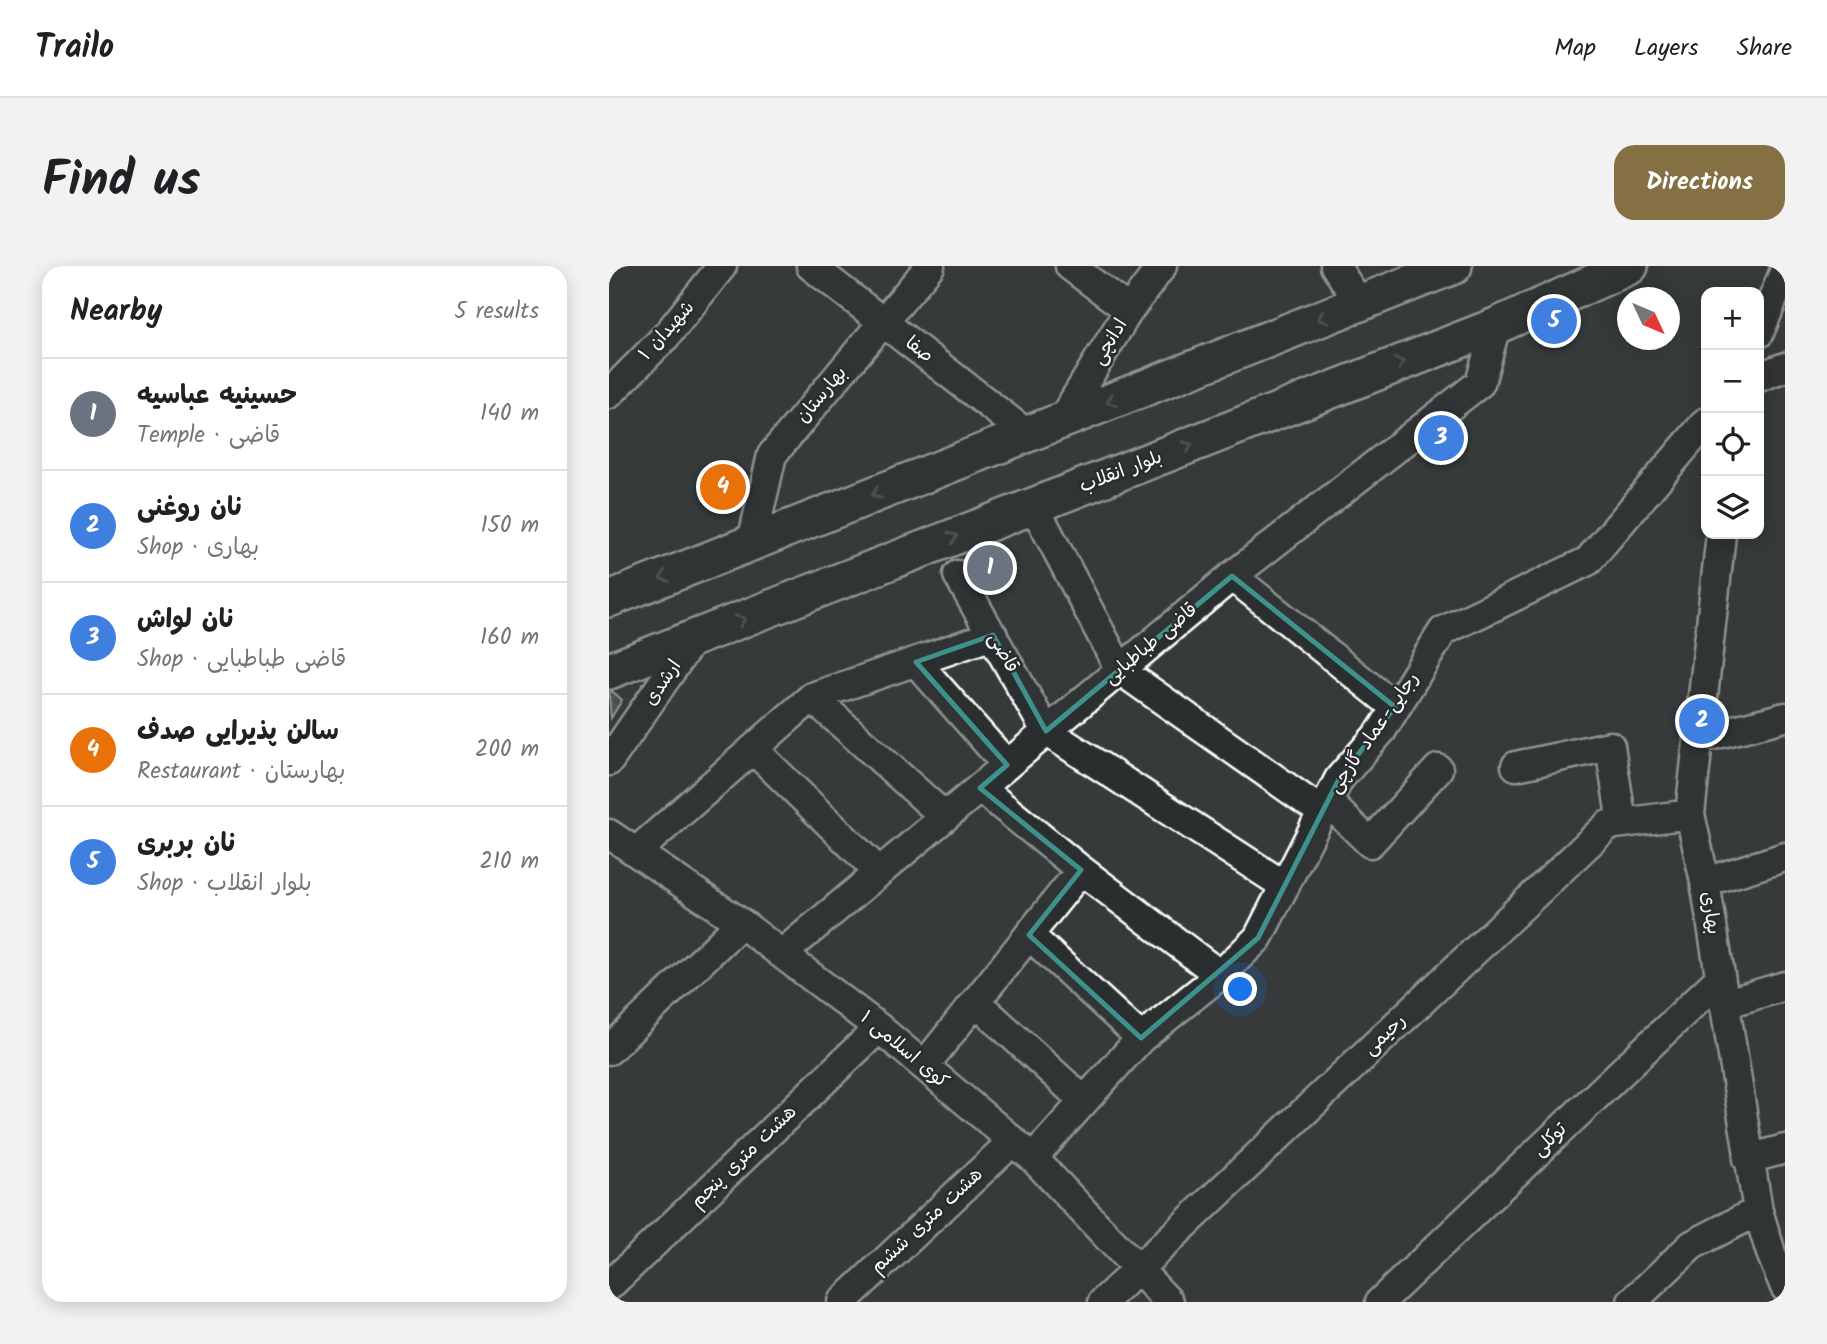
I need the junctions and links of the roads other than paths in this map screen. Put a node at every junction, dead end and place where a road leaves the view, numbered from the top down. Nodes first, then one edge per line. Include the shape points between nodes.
1 (722, 266) edge
2 (811, 266) edge
3 (930, 266) edge
4 (1070, 266) edge
5 (1335, 266) edge
6 (1454, 266) edge
7 (1630, 266) edge
8 (1154, 270) edge
9 (1785, 270) edge
10 (1360, 303) junction
11 (1129, 310) junction
12 (1764, 321) edge
13 (883, 322) junction
14 (1496, 326) junction
15 (1785, 367) edge
16 (1764, 375) edge
17 (609, 394) edge
18 (1062, 420) junction
19 (1701, 428) edge
20 (1027, 435) junction
21 (1034, 506) junction
22 (1720, 539) edge
23 (752, 542) junction
24 (958, 575) dead end
25 (1232, 576) junction
26 (609, 598) edge
27 (993, 635) junction
28 (693, 639) junction
29 (916, 662) junction
30 (1120, 670) junction
31 (609, 671) edge
32 (812, 697) junction
33 (1395, 707) junction
34 (1785, 717) edge
35 (1046, 731) junction
36 (1698, 739) junction
37 (753, 749) junction
38 (609, 761) edge
39 (1007, 765) junction
40 (1516, 766) dead end
41 (1438, 769) dead end
42 (980, 788) junction
43 (1325, 807) junction
44 (1690, 814) junction
45 (945, 817) junction
46 (1622, 823) junction
47 (609, 834) edge
48 (636, 852) junction
49 (1785, 858) edge
50 (1081, 870) junction
51 (879, 872) junction
52 (1705, 882) junction
53 (1285, 886) junction
54 (741, 923) junction
55 (1029, 935) junction
56 (783, 953) junction
57 (1220, 975) junction
58 (1785, 986) edge
59 (1722, 991) junction
60 (976, 1002) junction
61 (879, 1028) junction
62 (1141, 1038) junction
63 (609, 1050) edge
64 (925, 1066) junction
65 (1084, 1101) junction
66 (1023, 1149) junction
67 (1785, 1149) edge
68 (1748, 1159) junction
69 (1758, 1211) junction
70 (1778, 1250) edge
71 (1136, 1269) junction
72 (609, 1286) edge
73 (1785, 1287) edge
74 (842, 1302) edge
75 (1103, 1302) edge
76 (1169, 1302) edge
77 (1380, 1302) edge
78 (1632, 1302) edge

1 - 17 street, شهیدان ۱ via 666,336
2 - 13 street, صفا
3 - 13 street, بهارستان
4 - 11 street
5 - 10 street
6 - 10 main road
7 - 14 main road, بلوار انقلاب
8 - 11 street, ادانچی
9 - 12 street
10 -> 18 main road
11 - 18 street, ادانچی
13 - 20 street, صفا
13 - 23 street, بهارستان via 772,455
21 -> 14 main road, بلوار انقلاب
14 - 25 street, قاضی طباطبایی via 1480,383
15 - 16 street
18 - 20 main road
19 - 33 street, رجایی-عماد گازچی via 1588,561 1443,631
20 -> 23 main road
28 -> 21 main road, بلوار انقلاب
21 - 30 street
22 - 36 street, بهاری
23 -> 26 main road
24 - 27 street, قاضی
25 - 30 street, قاضی طباطبایی
25 - 33 street
27 - 29 street
27 - 35 street, قاضی
28 - 31 main road, بلوار انقلاب
28 - 38 street, ارشدی
29 - 32 street
29 - 39 street
30 - 35 street, قاضی طباطبایی
30 - 43 street
32 - 37 street
32 - 45 street
33 - 43 street, رجایی-عماد گازچی via 1382,730 1339,779
34 - 36 street
35 - 39 street, قاضی طباطبایی
35 - 53 street
36 - 44 street, بهاری
37 - 48 street
37 - 51 street
39 - 42 street, قاضی طباطبایی
40 - 46 street via 1611,746
41 - 43 street via 1370,843
42 - 45 street, قاضی طباطبایی
42 - 50 street
43 - 53 street, رجایی-عماد گازچی
44 - 46 street, رحیمی
44 - 52 street, بهاری
45 - 51 street, قاضی طباطبایی
46 - 71 street, رحیمی via 1608,825
47 - 48 street, کوی اسلامی ۱
48 - 54 street, کوی اسلامی ۱
49 - 52 street
50 - 55 street
50 - 57 street
51 - 56 street, قاضی طباطبایی
52 - 59 street, بهاری
53 - 57 street, رجایی-عماد گازچی via 1258,938
54 - 56 street, کوی اسلامی ۱
54 - 63 street
55 - 60 street
55 - 62 street
56 - 61 street, کوی اسلامی ۱
57 - 62 street, رجایی-عماد گازچی
58 - 59 street
59 - 68 street, بهاری
59 - 77 street, توکلی
60 - 64 street
60 - 65 street
61 - 64 street, کوی اسلامی ۱
61 - 72 street, هشت متری پنجم
62 - 65 street, رجایی-عماد گازچی
64 - 66 street, کوی اسلامی ۱
65 - 66 street, رجایی-عماد گازچی
66 - 71 street, کوی اسلامی ۱
66 - 74 street, هشت متری ششم
67 - 68 street
68 - 69 street, بهاری
69 - 70 street, بهاری
69 - 78 street via 1692,1245
70 - 73 street, بهاری
71 - 75 street, رحیمی
71 - 76 street, کوی اسلامی ۱

